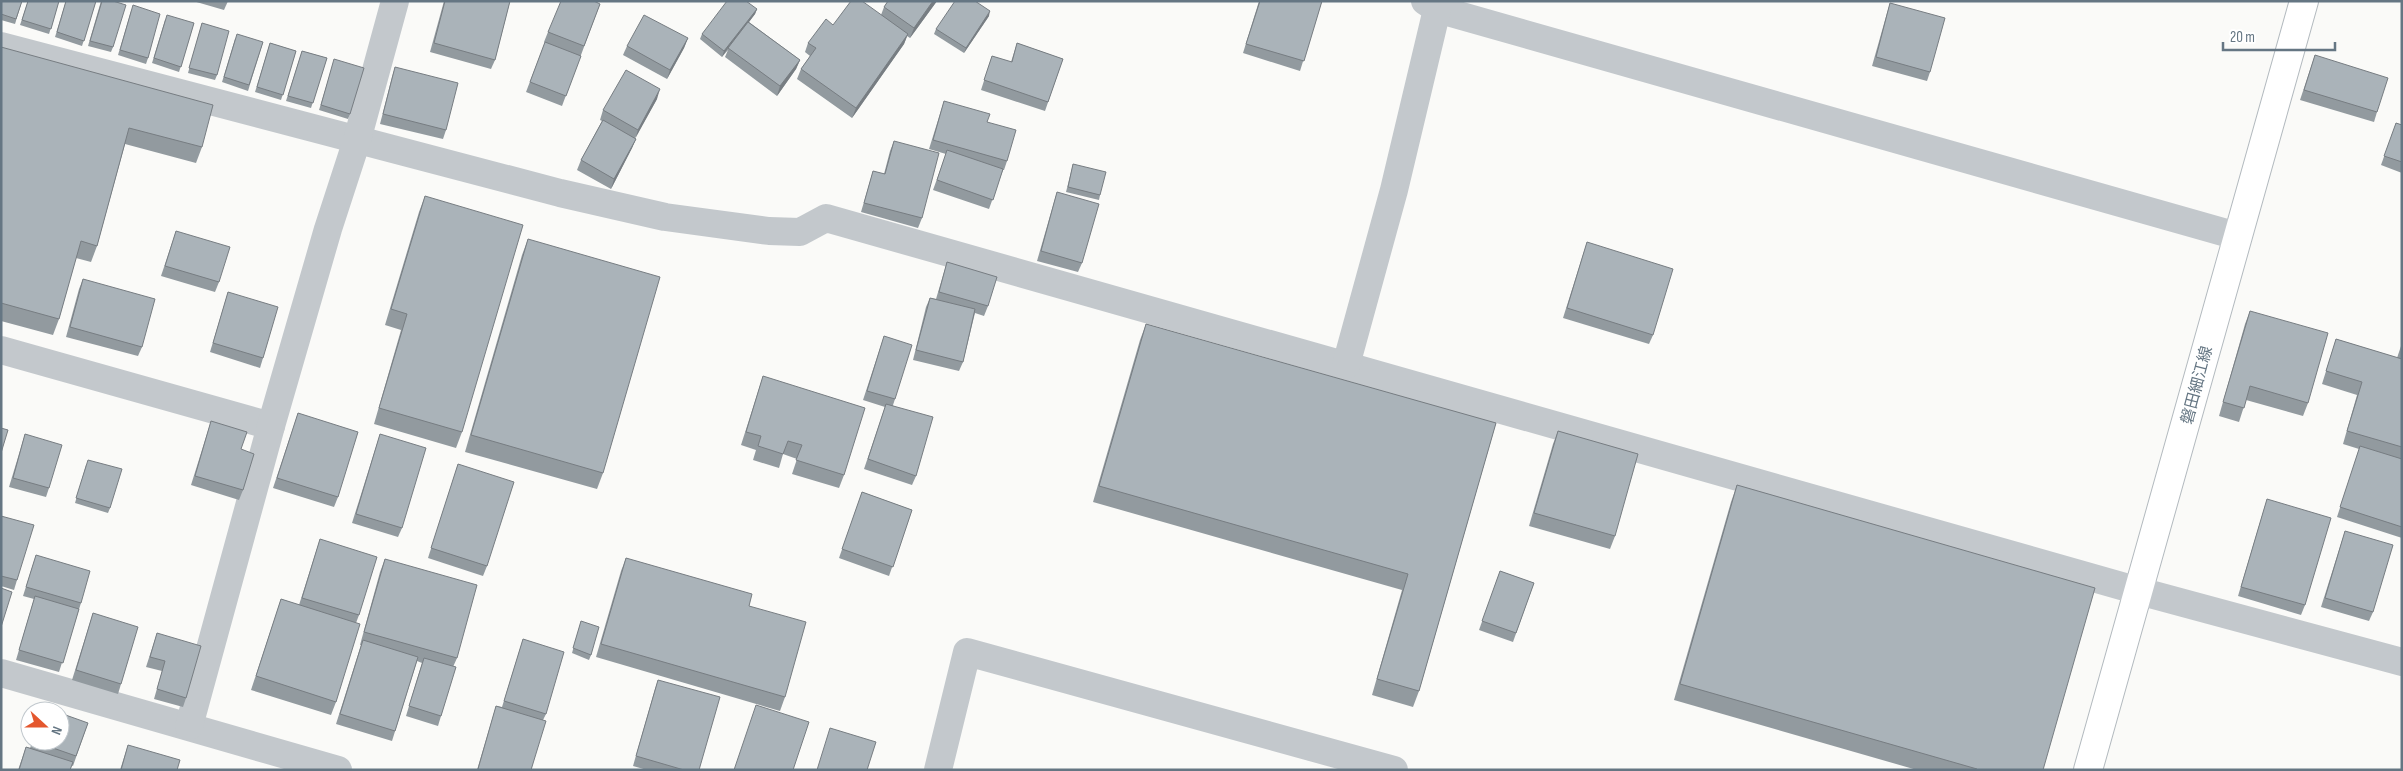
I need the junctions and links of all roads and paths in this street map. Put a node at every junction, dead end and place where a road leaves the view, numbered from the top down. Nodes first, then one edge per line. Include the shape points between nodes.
1 (395, 1) edge
2 (2304, 1) edge
3 (1434, 4) edge
4 (1, 46) edge
5 (357, 140) junction
6 (2237, 236) junction
7 (1, 350) edge
8 (1346, 365) junction
9 (271, 426) junction
10 (2139, 592) junction
11 (2402, 662) edge
12 (1, 673) edge
13 (189, 726) junction
14 (338, 770) edge
15 (938, 770) edge
16 (1394, 770) edge
17 (2088, 770) edge

1 - 5 street
2 - 6 main road, 磐田細江線
3 - 6 street
3 - 8 street via 1394,190
4 - 5 street
5 - 8 street via 560,194 666,217 800,232 826,218
5 - 9 street
6 - 10 main road, 磐田細江線
7 - 9 street
8 - 10 street
9 - 13 street
10 - 11 street
10 - 17 main road, 磐田細江線
12 - 13 street
13 - 14 street
15 - 16 street via 967,652

